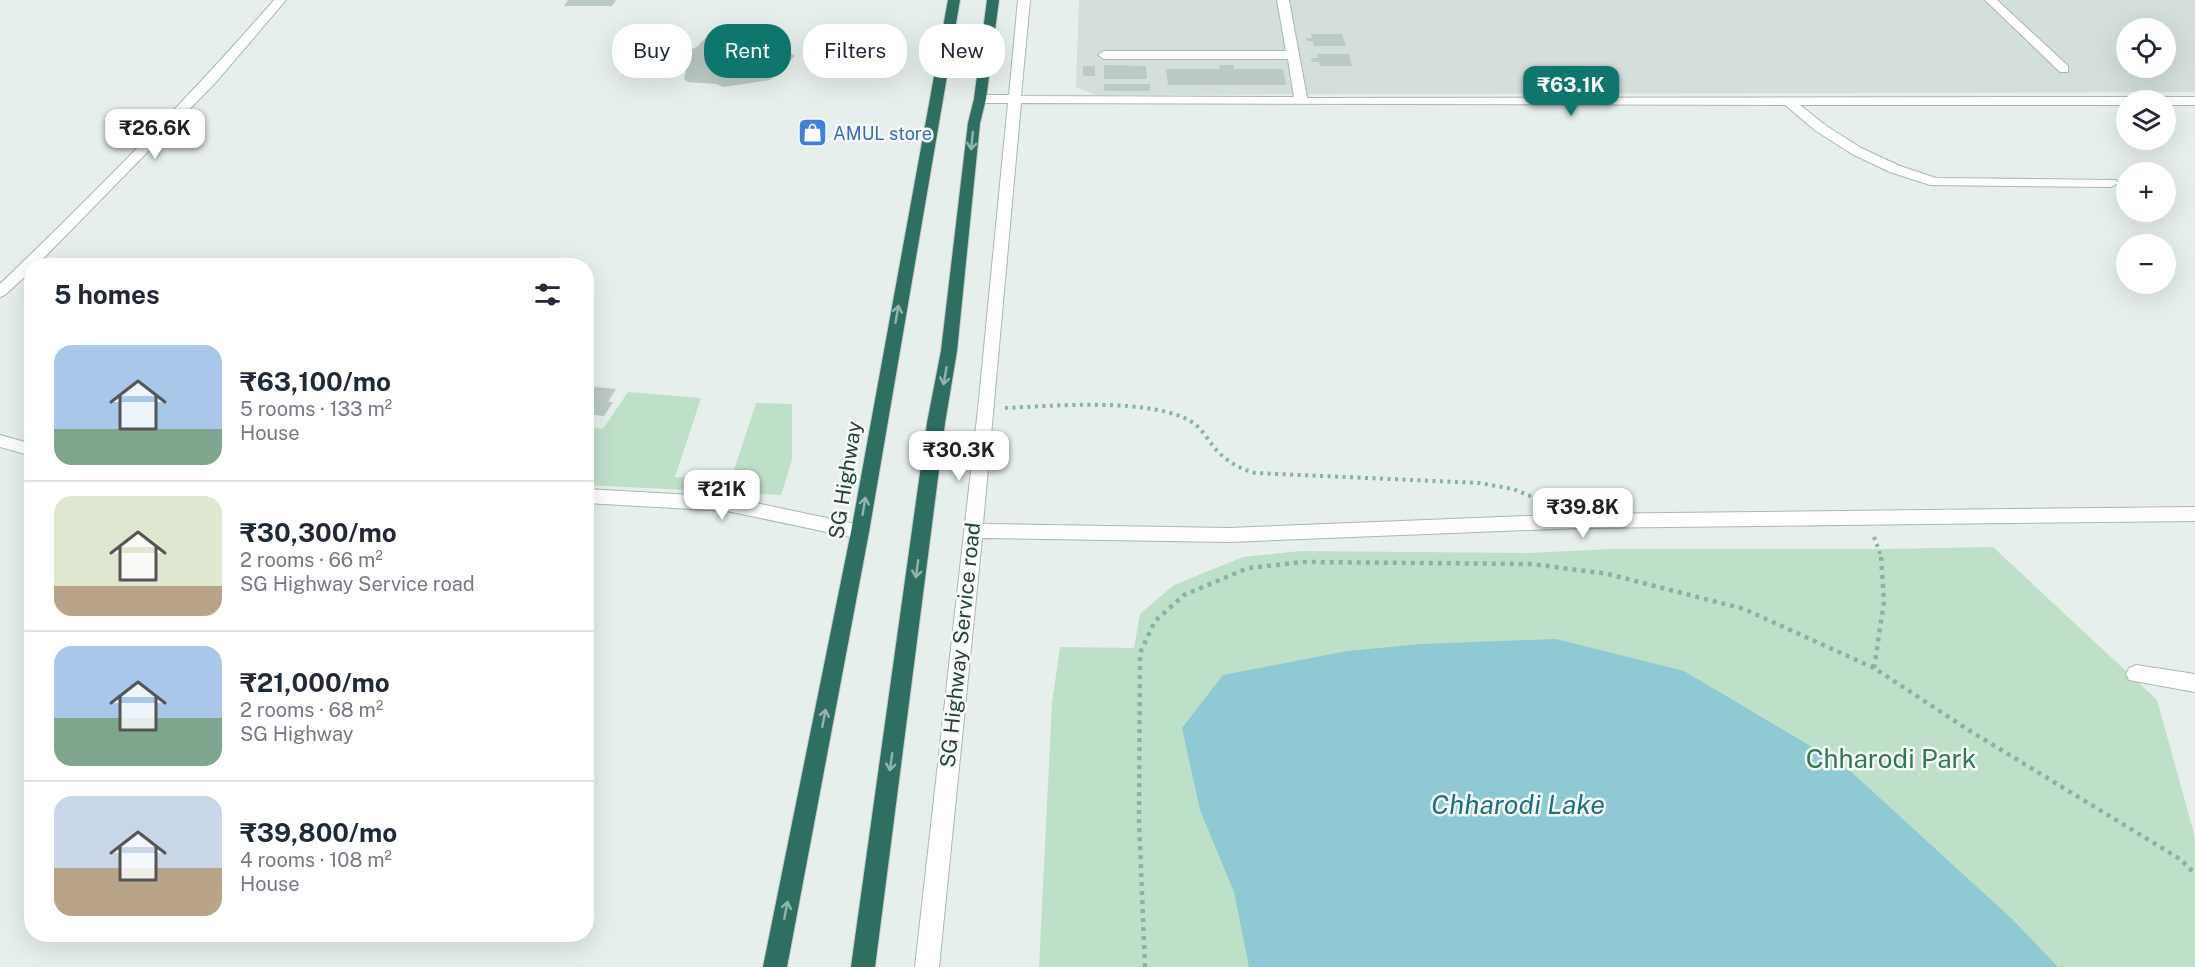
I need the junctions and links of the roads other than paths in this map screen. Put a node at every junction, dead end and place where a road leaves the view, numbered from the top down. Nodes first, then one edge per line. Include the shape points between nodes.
1 (280, 0) edge
2 (954, 0) edge
3 (993, 0) edge
4 (1024, 0) edge
5 (1283, 0) edge
6 (1991, 0) edge
7 (1104, 55) dead end
8 (1292, 55) junction
9 (2064, 69) dead end
10 (980, 99) junction
11 (1015, 99) junction
12 (1301, 100) junction
13 (1788, 101) junction
14 (2116, 101) edge
15 (2176, 101) edge
16 (2195, 101) edge
17 (2111, 183) dead end
18 (35, 258) edge
19 (24, 269) edge
20 (0, 292) edge
21 (0, 441) edge
22 (24, 448) edge
23 (594, 496) edge
24 (2195, 514) edge
25 (972, 531) junction
26 (860, 532) junction
27 (2136, 674) dead end
28 (2195, 682) edge
29 (775, 967) edge
30 (863, 967) edge
31 (927, 967) edge

1 - 18 street via 213,79
26 -> 2 highway, SG Highway
3 - 10 highway
4 - 11 street, SG Highway Service road
5 - 8 street
6 - 9 street
7 - 8 street
8 - 12 street
10 - 11 street
10 -> 30 highway via 974,123 950,351 936,423
11 - 12 street
11 - 25 street, SG Highway Service road
12 - 13 street
13 - 14 street
13 - 17 street via 1849,147 1935,182
15 - 16 street
19 - 20 street
21 - 22 street
23 - 26 street via 727,504
24 - 25 street via 1580,521 1229,535
25 - 31 street, SG Highway Service road
29 -> 26 highway, SG Highway
27 - 28 street

